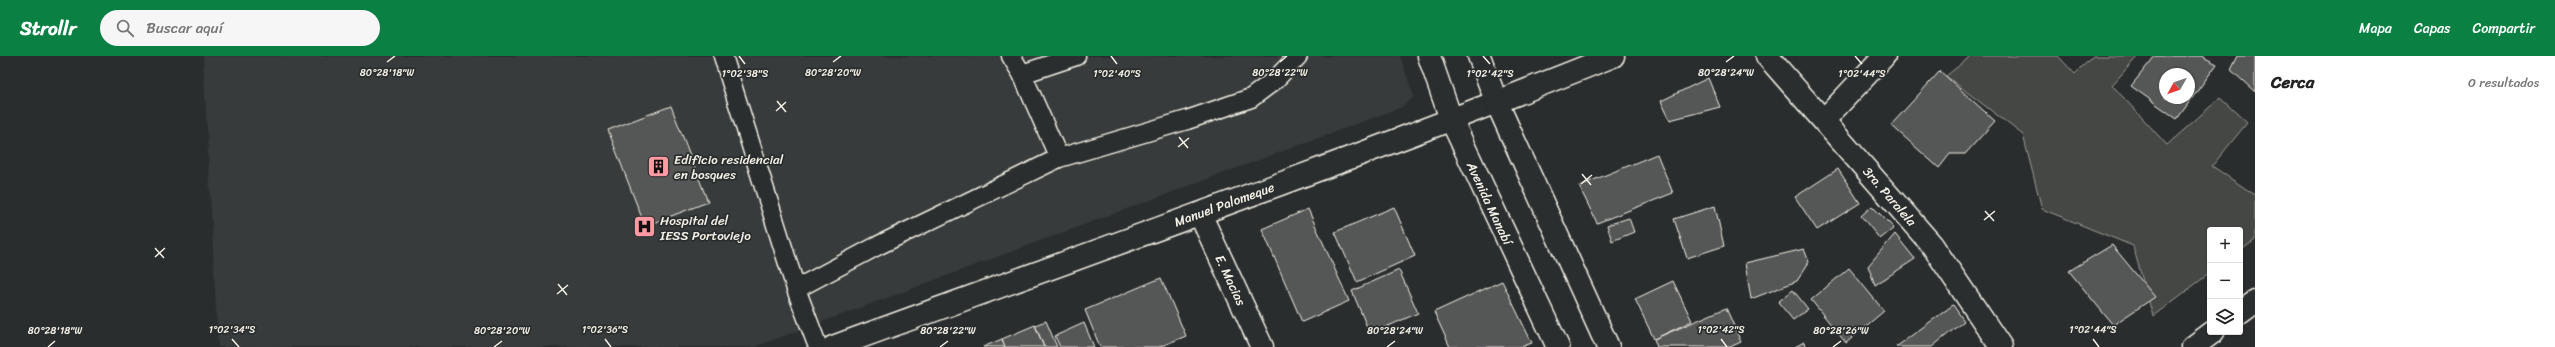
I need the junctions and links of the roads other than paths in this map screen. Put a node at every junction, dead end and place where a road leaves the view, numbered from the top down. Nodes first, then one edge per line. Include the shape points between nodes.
1 (723, 56) edge
2 (1011, 56) edge
3 (1076, 56) edge
4 (1429, 56) edge
5 (1479, 56) edge
6 (1613, 56) edge
7 (1767, 56) edge
8 (1884, 56) edge
9 (1297, 57) edge
10 (1022, 74) junction
11 (1497, 103) junction
12 (1451, 119) junction
13 (1824, 120) junction
14 (1059, 158) junction
15 (1200, 214) junction
16 (796, 289) junction
17 (2255, 302) edge
18 (2243, 311) edge
19 (2209, 335) edge
20 (818, 347) edge
21 (833, 347) edge
22 (1262, 347) edge
23 (1558, 347) edge
24 (1608, 347) edge
25 (2000, 347) edge
26 (2193, 347) edge

1 - 16 lane
2 - 10 lane
3 - 10 lane
4 - 12 street, Avenida Manabí
5 - 11 street
6 - 11 street, Manuel Palomeque
7 - 13 street, 3ra. Paralela
8 - 13 street
9 - 14 lane via 1275,80 1251,98 1188,120
10 - 14 lane
11 - 12 street, Manuel Palomeque
11 - 24 street
12 - 15 street, Manuel Palomeque
12 - 23 street, Avenida Manabí
13 - 25 street, 3ra. Paralela via 1932,245
14 - 16 lane via 877,246
15 - 21 street, Manuel Palomeque
15 - 22 street, E. Macias
16 - 20 lane
17 - 18 street
19 - 26 street

